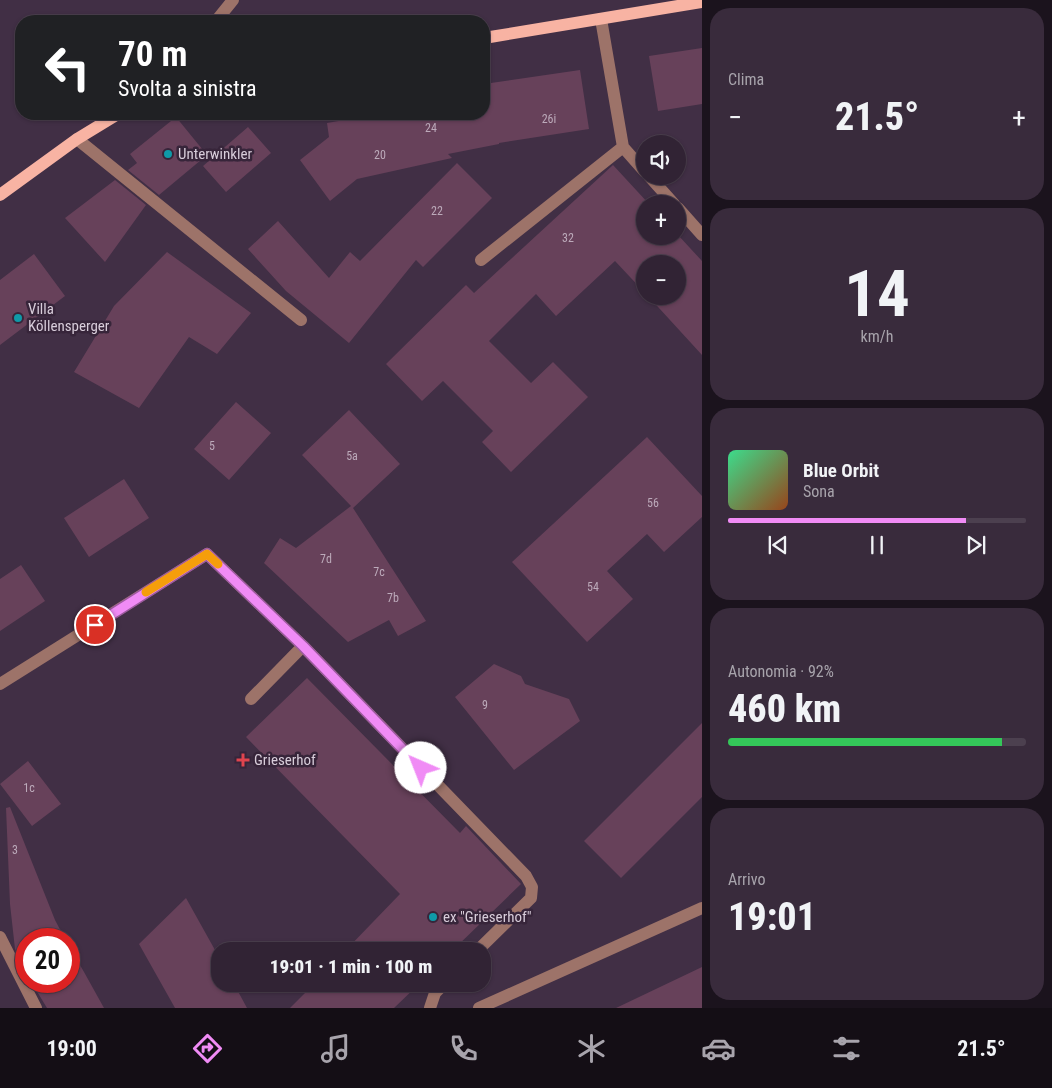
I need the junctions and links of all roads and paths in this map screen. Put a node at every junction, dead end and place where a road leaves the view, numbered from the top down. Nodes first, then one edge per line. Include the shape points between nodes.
1 (232, 0) edge
2 (702, 2) edge
3 (221, 15) edge
4 (601, 19) junction
5 (490, 37) edge
6 (108, 120) edge
7 (77, 139) junction
8 (622, 147) junction
9 (636, 162) edge
10 (657, 185) edge
11 (0, 195) edge
12 (666, 195) edge
13 (686, 217) edge
14 (702, 235) edge
15 (481, 260) dead end
16 (301, 320) dead end
17 (303, 646) junction
18 (0, 684) edge
19 (251, 699) dead end
20 (702, 908) edge
21 (0, 937) edge
22 (486, 942) edge
23 (435, 992) edge
24 (36, 1008) edge
25 (430, 1008) edge
26 (479, 1008) edge

1 - 3 street
2 - 4 main road
4 - 5 main road
4 - 8 street
6 - 7 main road
7 - 11 main road
7 - 16 street
8 - 9 street
8 - 15 street
10 - 12 street
13 - 14 street
17 - 18 street via 207,554
17 - 19 street
17 - 22 street via 526,876 532,887 531,898
20 - 26 street
21 - 24 street
23 - 25 street

